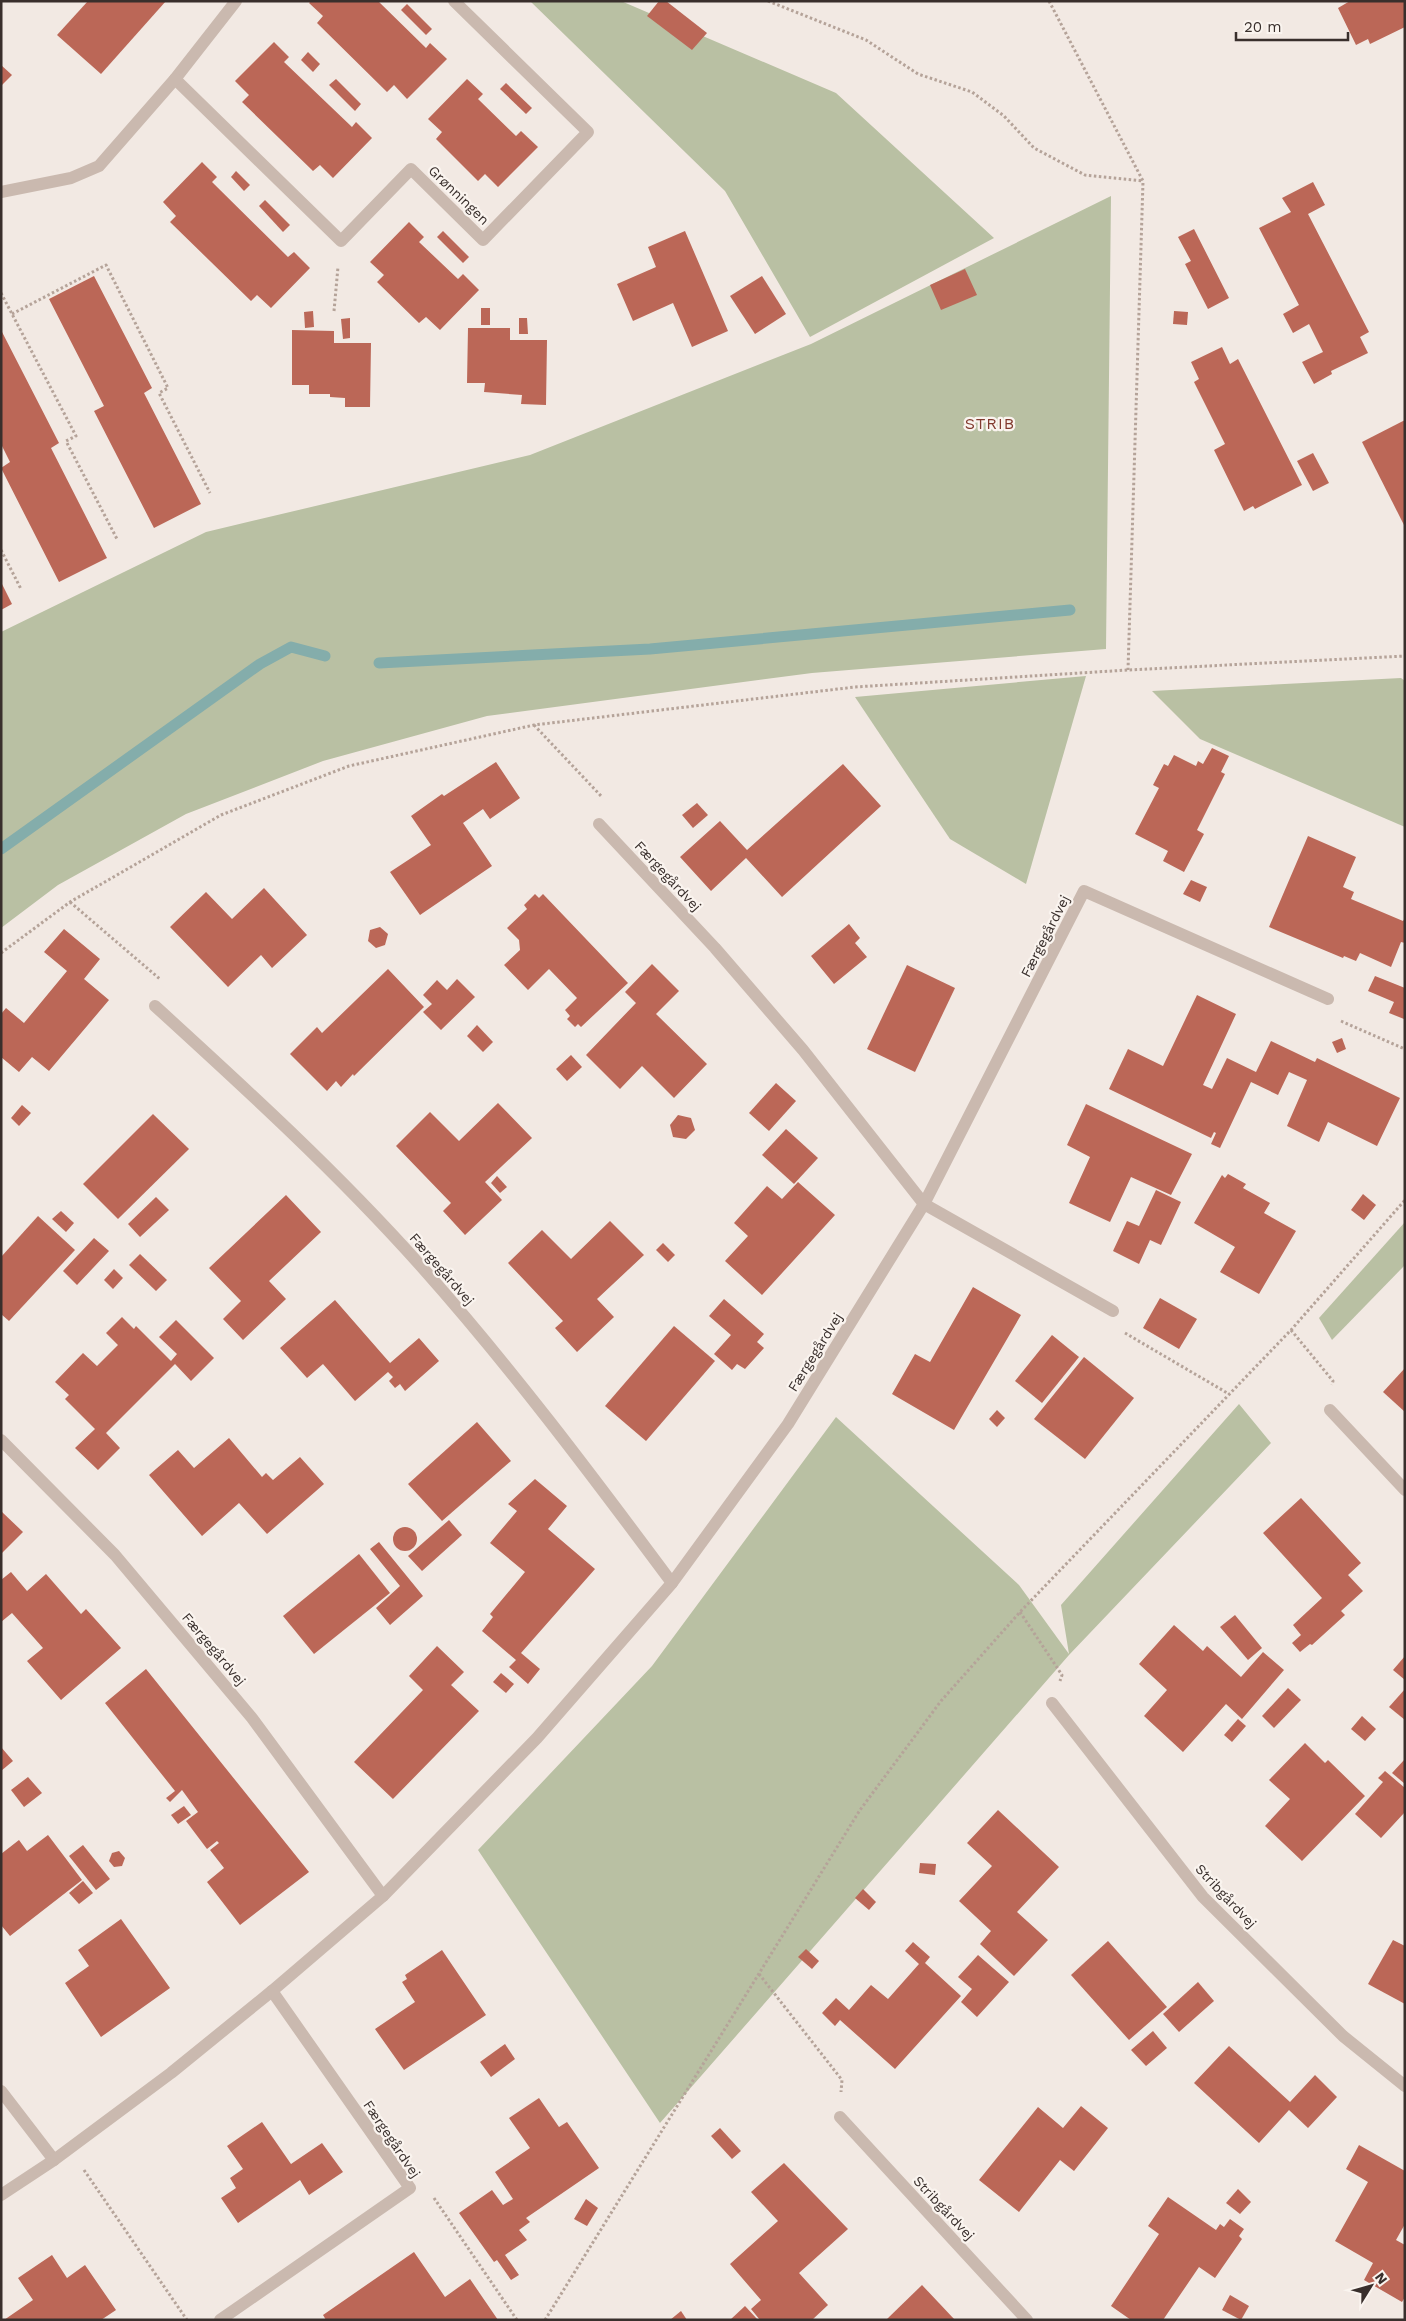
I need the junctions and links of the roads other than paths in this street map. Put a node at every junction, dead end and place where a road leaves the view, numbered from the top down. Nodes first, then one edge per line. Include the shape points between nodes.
1 (236, 1) edge
2 (454, 1) edge
3 (175, 79) junction
4 (1, 192) edge
5 (599, 824) road end
6 (1328, 999) road end
7 (155, 1006) road end
8 (924, 1204) junction
9 (1113, 1311) road end
10 (1330, 1410) road end
11 (1, 1440) edge
12 (1405, 1490) edge
13 (672, 1583) junction
14 (1052, 1703) road end
15 (383, 1896) junction
16 (272, 1991) junction
17 (1405, 2086) edge
18 (1, 2090) edge
19 (840, 2116) road end
20 (54, 2160) junction
21 (1, 2195) edge
22 (220, 2320) edge
23 (1027, 2320) edge

1 - 3 street
2 - 3 street, Grønningen via 588,132 483,240 411,169 341,241
3 - 4 street via 99,166 70,178
5 - 8 street, Færgegårdvej via 715,948 803,1050
6 - 8 street, Færgegårdvej via 1084,891
7 - 13 street, Færgegårdvej via 286,1125 420,1265 550,1420
8 - 9 street, Færgegårdvej
8 - 13 street, Færgegårdvej via 788,1424
10 - 12 street
11 - 15 street, Færgegårdvej via 115,1556 246,1710
13 - 15 street, Færgegårdvej via 537,1738
14 - 17 street, Stribgårdvej via 1203,1897 1343,2036
15 - 16 street, Færgegårdvej
16 - 20 street, Færgegårdvej via 171,2073
16 - 22 street, Færgegårdvej via 410,2188
18 - 20 street
19 - 23 street, Stribgårdvej
20 - 21 street, Færgegårdvej

